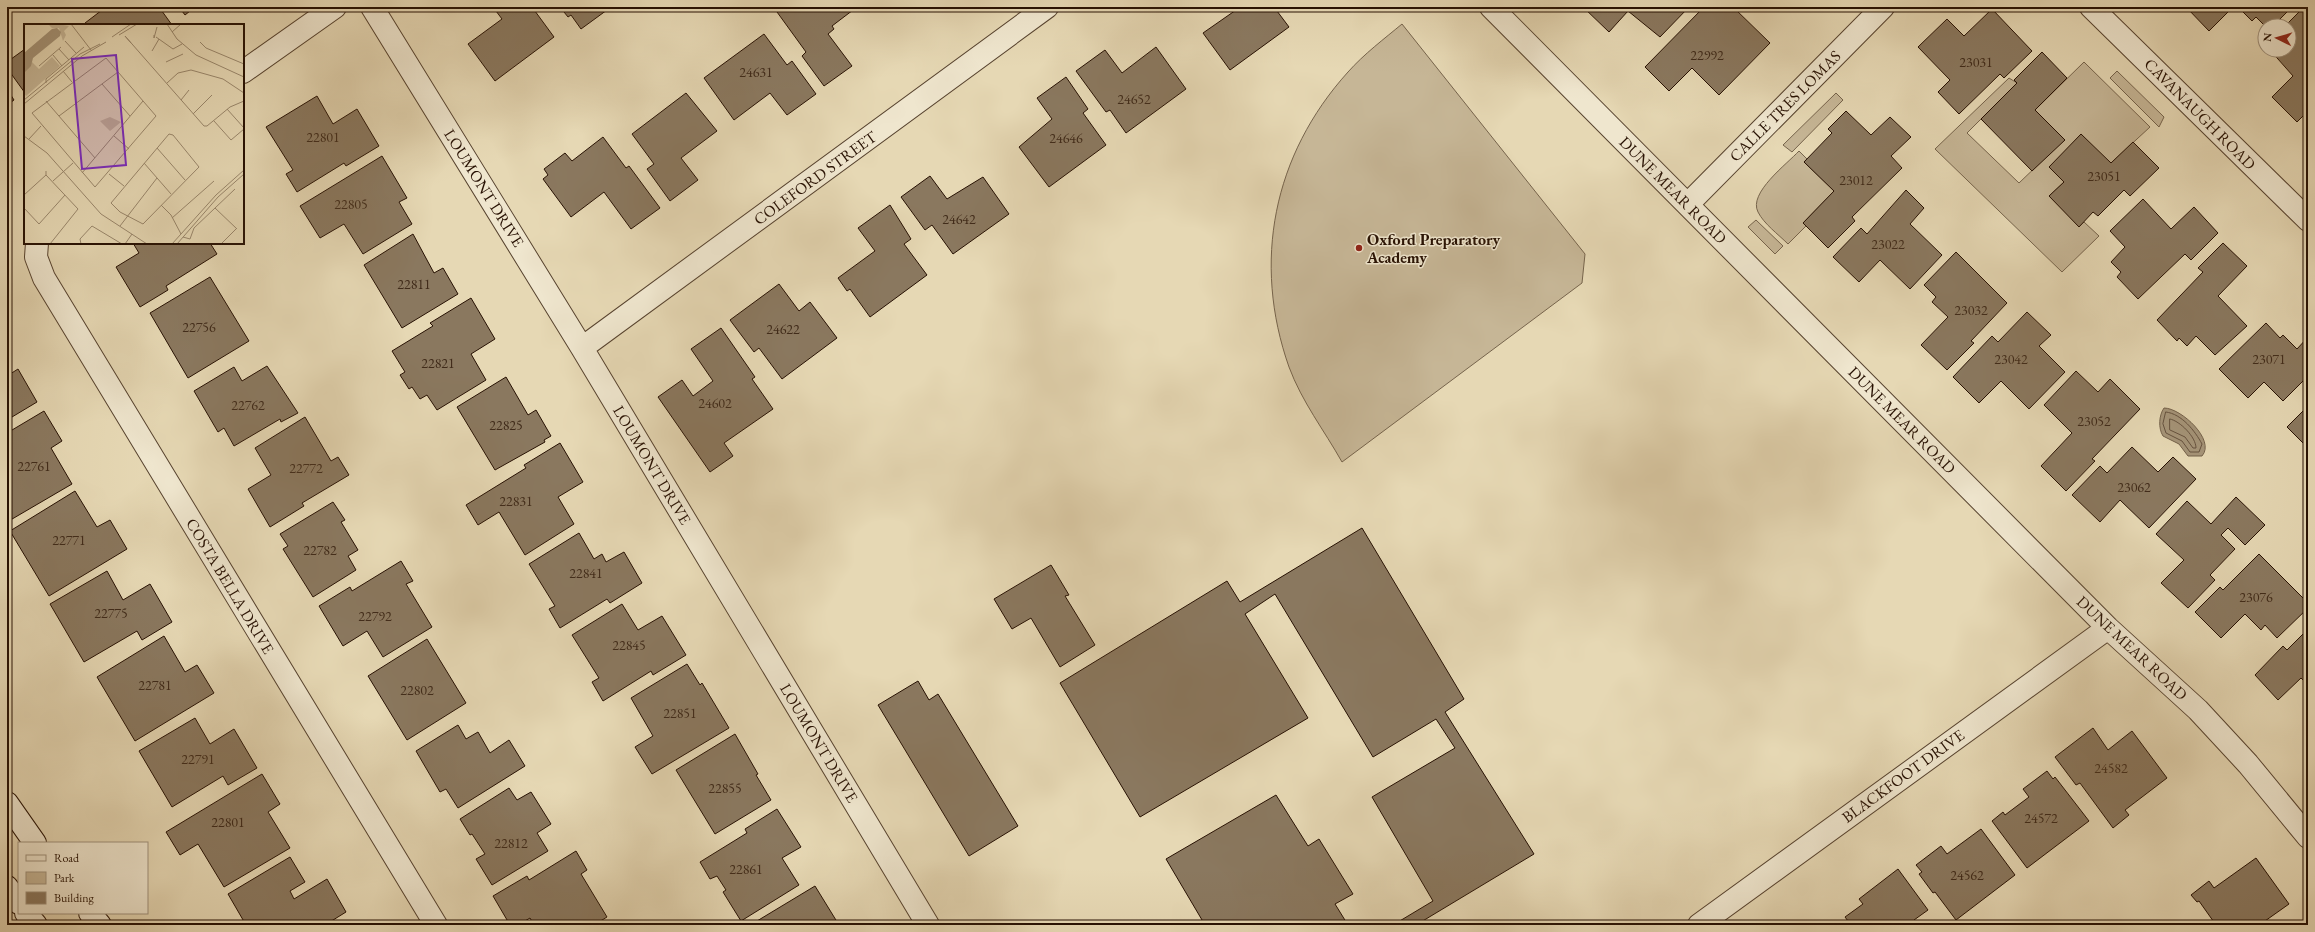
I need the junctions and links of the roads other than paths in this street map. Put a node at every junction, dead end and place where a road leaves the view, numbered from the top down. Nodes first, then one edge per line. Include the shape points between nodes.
1 (335, 7) edge
2 (372, 7) edge
3 (1047, 7) edge
4 (1491, 7) edge
5 (1882, 7) edge
6 (2091, 7) edge
7 (244, 71) edge
8 (1688, 204) junction
9 (2308, 220) edge
10 (37, 244) edge
11 (582, 348) junction
12 (2108, 628) junction
13 (7, 803) edge
14 (2308, 837) edge
15 (34, 842) edge
16 (7, 887) edge
17 (18, 902) edge
18 (27, 914) edge
19 (91, 914) edge
20 (36, 925) edge
21 (100, 925) edge
22 (436, 925) edge
23 (928, 925) edge
24 (1699, 925) edge

1 - 7 street
2 - 11 street, LOUMONT DRIVE
3 - 11 street, COLEFORD STREET
4 - 8 street, DUNE MEAR ROAD
5 - 8 street, CALLE TRES LOMAS
6 - 9 street, CAVANAUGH ROAD
8 - 12 street, DUNE MEAR ROAD
10 - 22 street, COSTA BELLA DRIVE via 36,257 44,278
11 - 23 street, LOUMONT DRIVE
12 - 14 street, DUNE MEAR ROAD via 2198,710 2248,764
12 - 24 street, BLACKFOOT DRIVE
13 - 15 street
16 - 17 street
18 - 20 street
19 - 21 street

